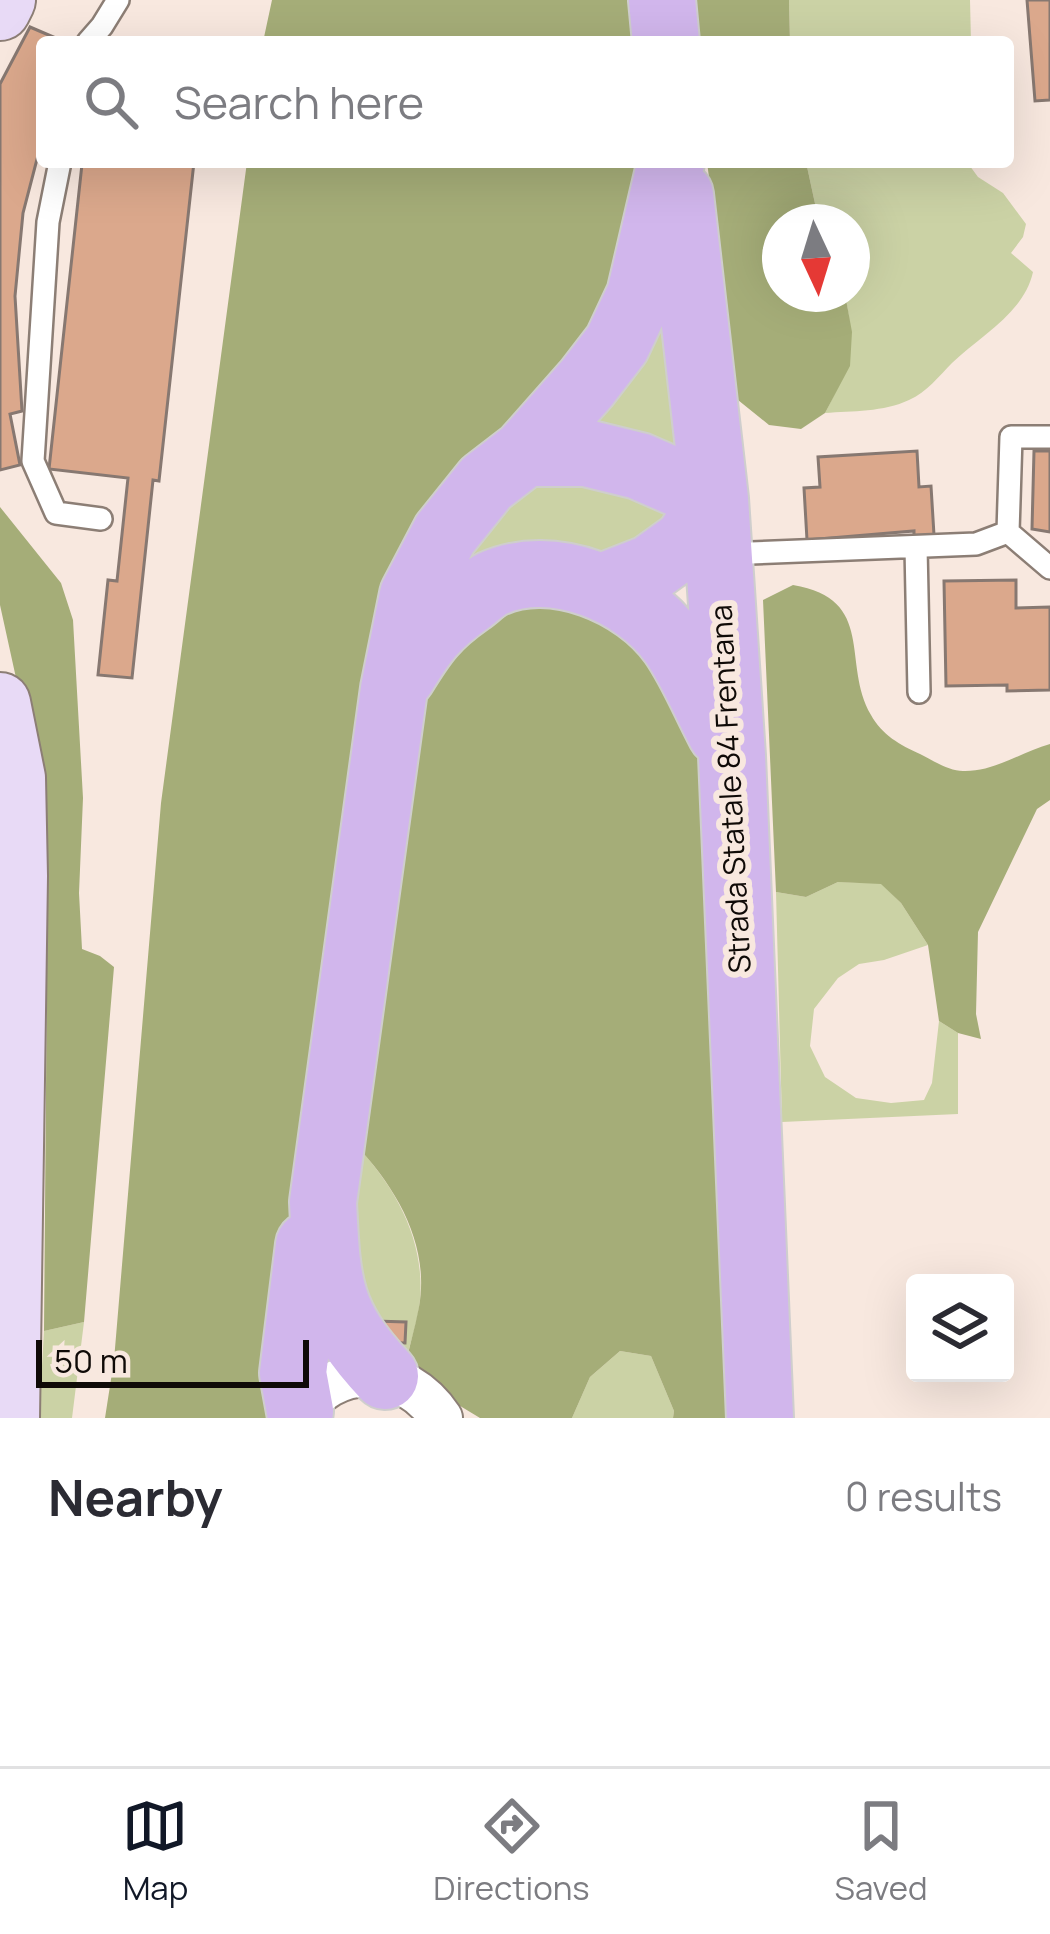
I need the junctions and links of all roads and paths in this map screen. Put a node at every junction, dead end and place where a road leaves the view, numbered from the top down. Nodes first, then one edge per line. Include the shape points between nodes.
1 (5, 0) edge
2 (118, 0) edge
3 (662, 0) edge
4 (0, 10) edge
5 (93, 36) edge
6 (665, 36) edge
7 (59, 168) edge
8 (672, 168) edge
9 (674, 168) edge
10 (1050, 437) edge
11 (525, 453) junction
12 (100, 519) dead end
13 (716, 527) junction
14 (1008, 532) junction
15 (916, 547) junction
16 (1050, 568) edge
17 (605, 586) junction
18 (394, 689) junction
19 (919, 692) dead end
20 (0, 703) edge
21 (732, 756) junction
22 (323, 1202) junction
23 (428, 1403) edge
24 (298, 1415) edge
25 (9, 1418) edge
26 (760, 1418) edge

1 - 4 main road
2 - 5 lane
3 - 6 main road
7 - 12 lane via 48,222 33,461 56,514
8 - 11 main road via 640,295 617,344
9 - 13 main road, Strada Statale 84 Frentana
10 - 14 lane via 1011,437
11 - 13 main road via 586,453 639,466
11 - 18 main road via 486,483 445,534 413,595
13 - 15 lane
13 - 17 main road via 652,568
13 - 21 main road, Strada Statale 84 Frentana
14 - 15 lane via 976,544
14 - 16 lane
15 - 19 lane
17 - 18 main road via 554,575 492,584 439,622
17 - 21 main road via 672,642
18 - 22 main road
20 - 25 main road via 15,778 17,876
21 - 26 main road, Strada Statale 84 Frentana
22 - 23 main road via 337,1309 358,1347
22 - 24 main road via 310,1235 292,1373
23 - 24 street via 366,1375 328,1385

